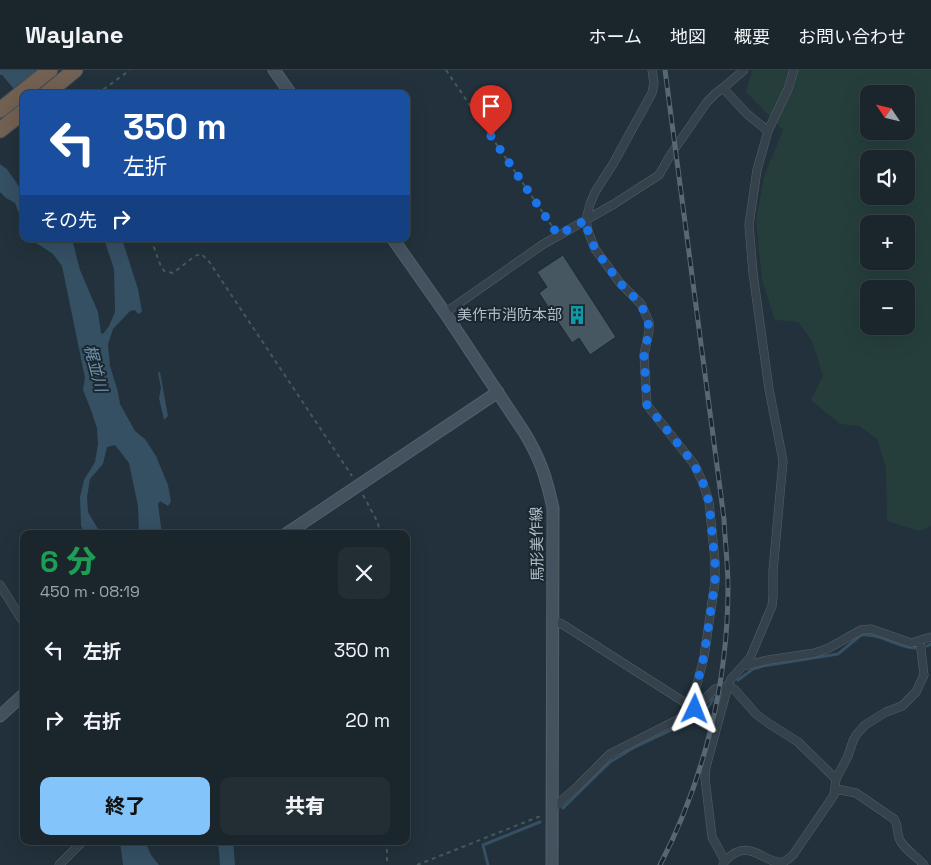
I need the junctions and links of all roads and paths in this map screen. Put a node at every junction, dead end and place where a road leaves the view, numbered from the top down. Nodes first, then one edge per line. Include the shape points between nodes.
1 (75, 70) edge
2 (130, 70) edge
3 (274, 70) edge
4 (446, 70) edge
5 (652, 70) edge
6 (744, 70) edge
7 (794, 70) edge
8 (49, 71) edge
9 (724, 88) junction
10 (25, 90) edge
11 (51, 90) edge
12 (102, 90) edge
13 (288, 90) edge
14 (20, 94) edge
15 (0, 110) edge
16 (20, 114) edge
17 (0, 130) edge
18 (768, 131) junction
19 (586, 220) junction
20 (558, 235) junction
21 (152, 242) edge
22 (395, 242) edge
23 (445, 313) junction
24 (498, 392) junction
25 (359, 486) junction
26 (292, 530) edge
27 (380, 530) edge
28 (0, 585) edge
29 (20, 617) edge
30 (553, 621) junction
31 (931, 637) edge
32 (920, 641) junction
33 (744, 666) junction
34 (728, 686) junction
35 (20, 698) edge
36 (695, 709) junction
37 (0, 716) edge
38 (836, 779) junction
39 (836, 789) junction
40 (552, 809) junction
41 (79, 845) edge
42 (387, 845) edge
43 (724, 863) edge
44 (59, 865) edge
45 (387, 865) edge
46 (417, 865) edge
47 (552, 865) edge
48 (924, 865) edge

1 - 11 highway
2 - 12 path
3 - 13 main road
4 - 20 path
5 - 19 street via 652,93 595,192
6 - 9 street
7 - 18 street
8 - 10 highway
9 - 18 street via 747,114
9 - 19 street via 707,102 659,175
14 - 15 highway
16 - 17 highway
18 - 33 street via 757,170 749,243 769,389 783,461 772,606
19 - 20 street
19 - 36 street via 595,249 620,283 641,304 648,322 644,355 647,405 694,464 709,502 715,582 704,656 694,696
20 - 23 street
21 - 25 path via 164,271 173,272 201,254 208,260
22 - 23 main road, 馬形美作線
23 - 24 main road, 馬形美作線
24 - 25 main road
24 - 30 main road, 馬形美作線 via 535,450 546,474 553,508
25 - 26 main road
25 - 27 path
28 - 29 street
30 - 36 street
30 - 40 main road, 馬形美作線
31 - 32 street
32 - 33 street via 911,643 861,630 815,653
32 - 38 street via 924,675 916,692 902,706 865,725 856,735
33 - 34 street
34 - 36 street via 715,689
34 - 38 street via 762,719 798,742
34 - 43 street via 705,778 712,837
35 - 37 main road
36 - 40 street via 610,754
38 - 39 street
39 - 43 street via 793,855 785,862 777,863 740,850
39 - 48 street via 856,794 894,819 902,843
40 - 46 path
40 - 47 main road, 馬形美作線
41 - 44 street
42 - 45 path

